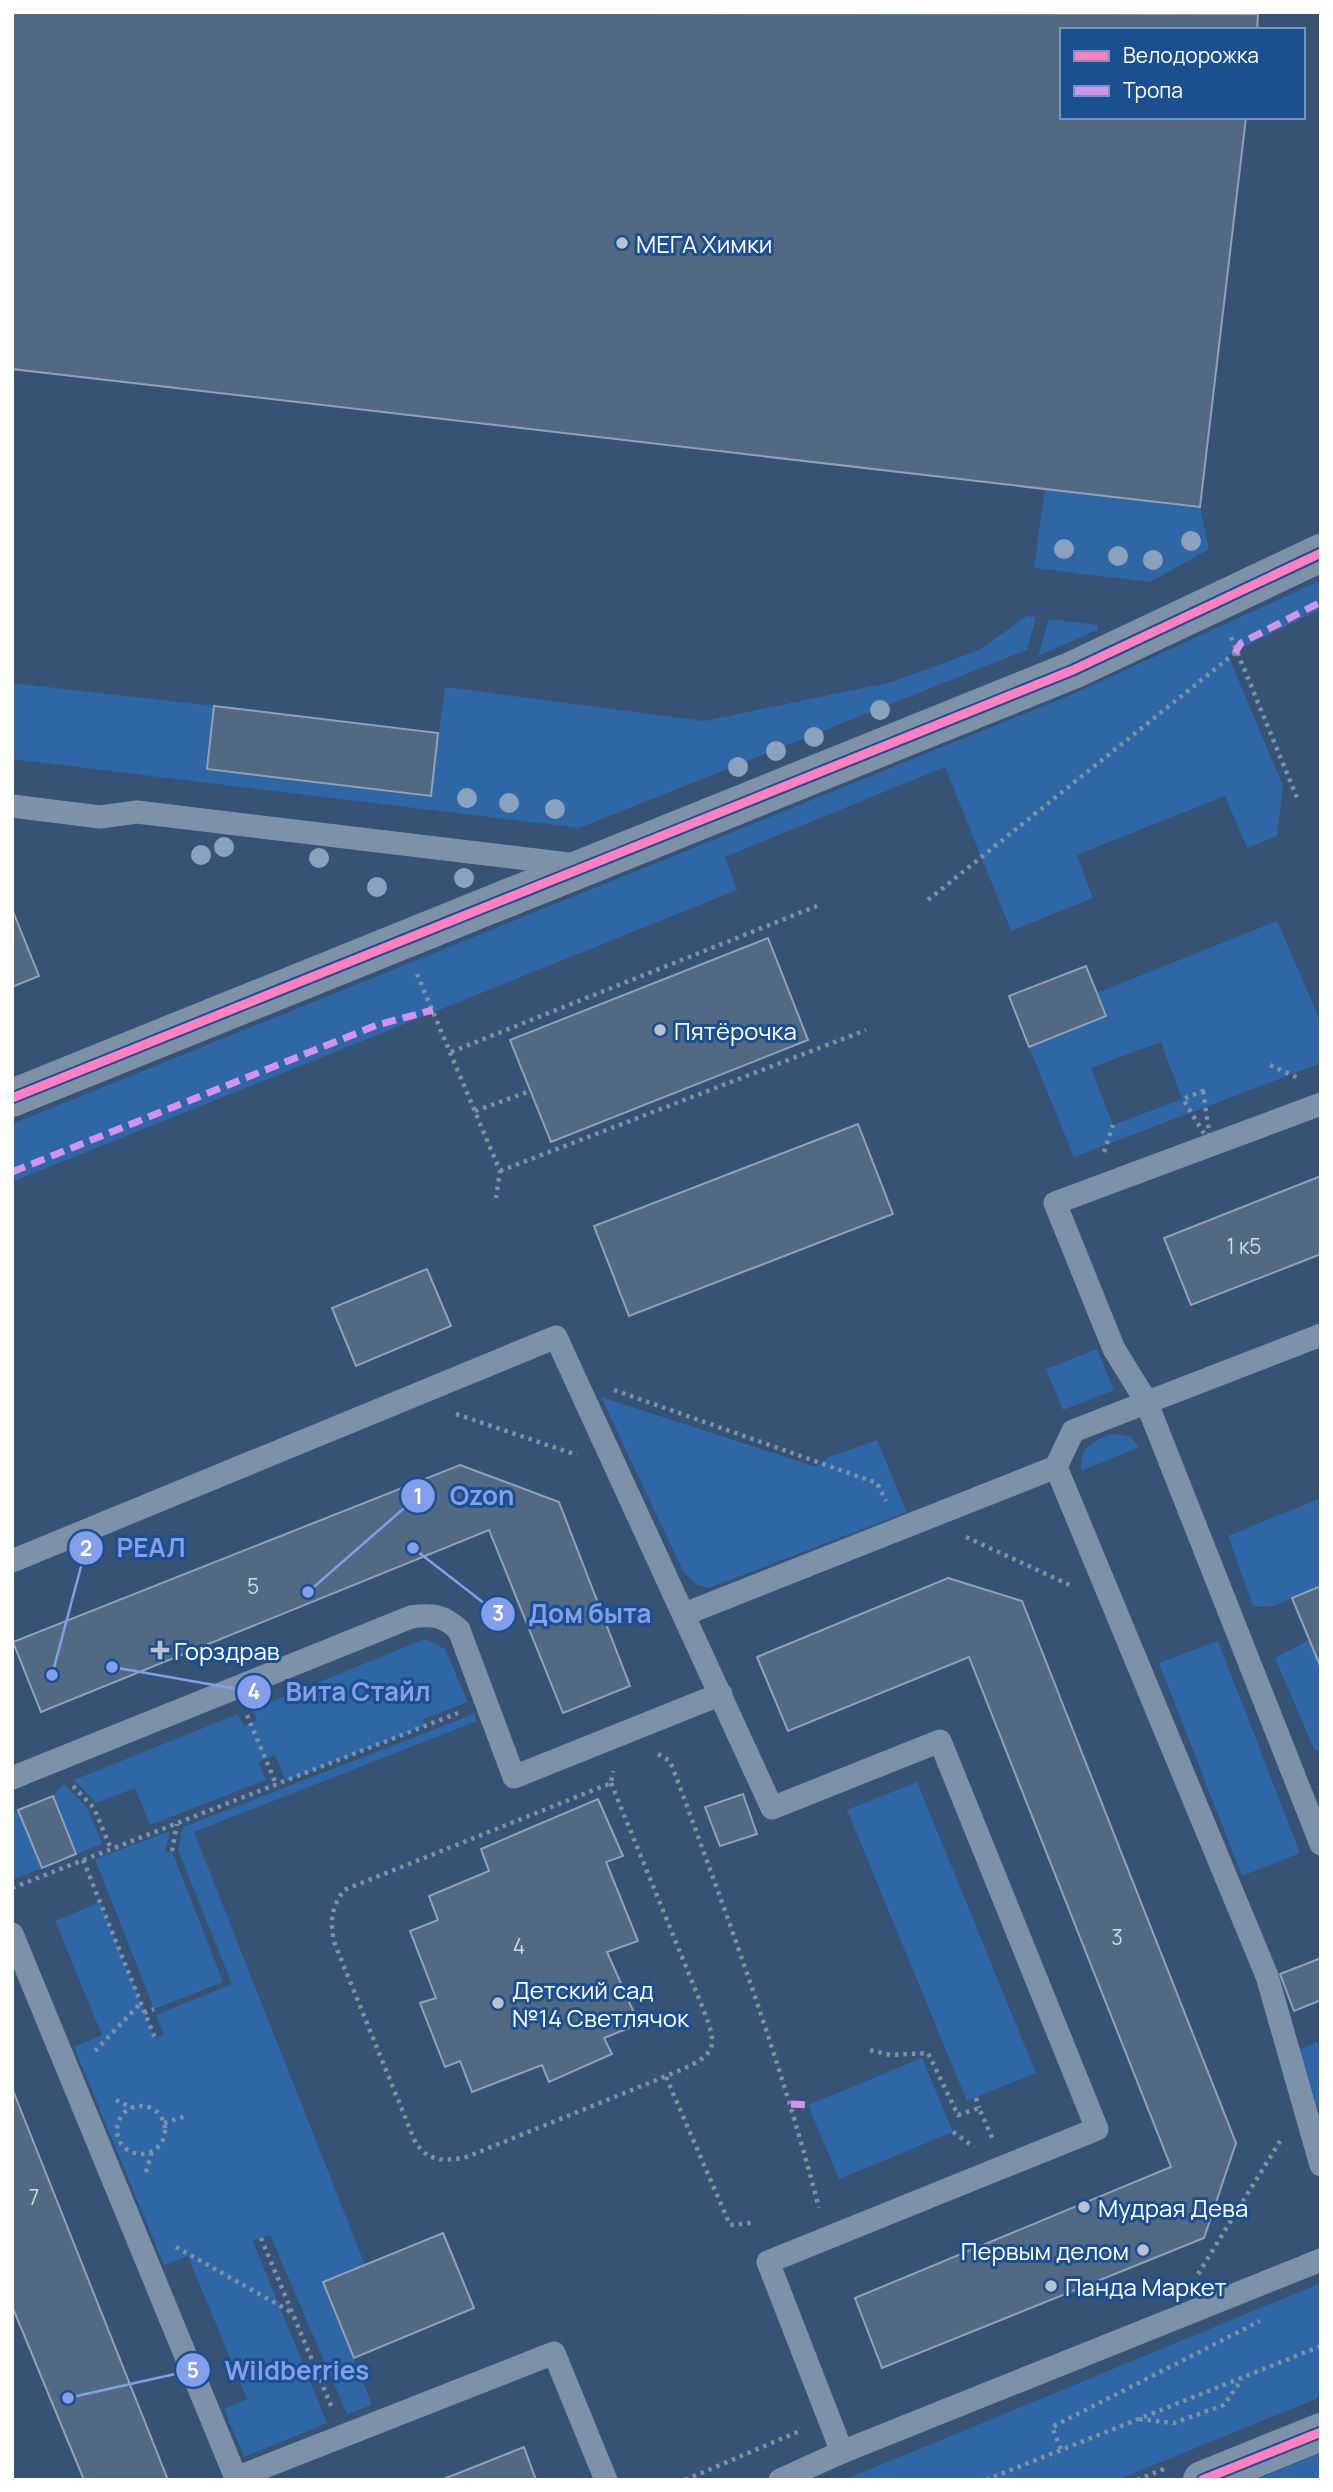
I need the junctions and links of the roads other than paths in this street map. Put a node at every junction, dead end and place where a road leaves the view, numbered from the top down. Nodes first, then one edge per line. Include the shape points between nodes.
1 (1321, 553) edge
2 (12, 806) edge
3 (583, 866) junction
4 (12, 1098) edge
5 (1321, 1104) edge
6 (1321, 1335) edge
7 (1146, 1401) junction
8 (1056, 1467) junction
9 (12, 1561) edge
10 (685, 1614) junction
11 (721, 1694) junction
12 (12, 1778) edge
13 (1321, 1844) edge
14 (12, 1934) edge
15 (1321, 2165) edge
16 (1321, 2260) edge
17 (1321, 2432) edge
18 (842, 2452) junction
19 (606, 2480) edge
20 (780, 2480) edge
21 (1202, 2480) edge

1 - 3 street via 1073,670
2 - 3 lane via 100,817 137,812
3 - 4 street
5 - 7 lane via 1055,1203 1114,1349
6 - 7 lane
7 - 8 lane via 1073,1430
7 - 13 lane
8 - 10 lane
8 - 15 lane via 1267,1976
9 - 10 lane via 556,1337
10 - 11 lane
11 - 12 lane via 514,1777 458,1630 446,1618 429,1614 411,1617
11 - 18 lane via 772,1808 940,1741 1097,2129 768,2262
14 - 19 lane via 236,2479 554,2353
16 - 18 lane
17 - 21 street
18 - 20 lane

